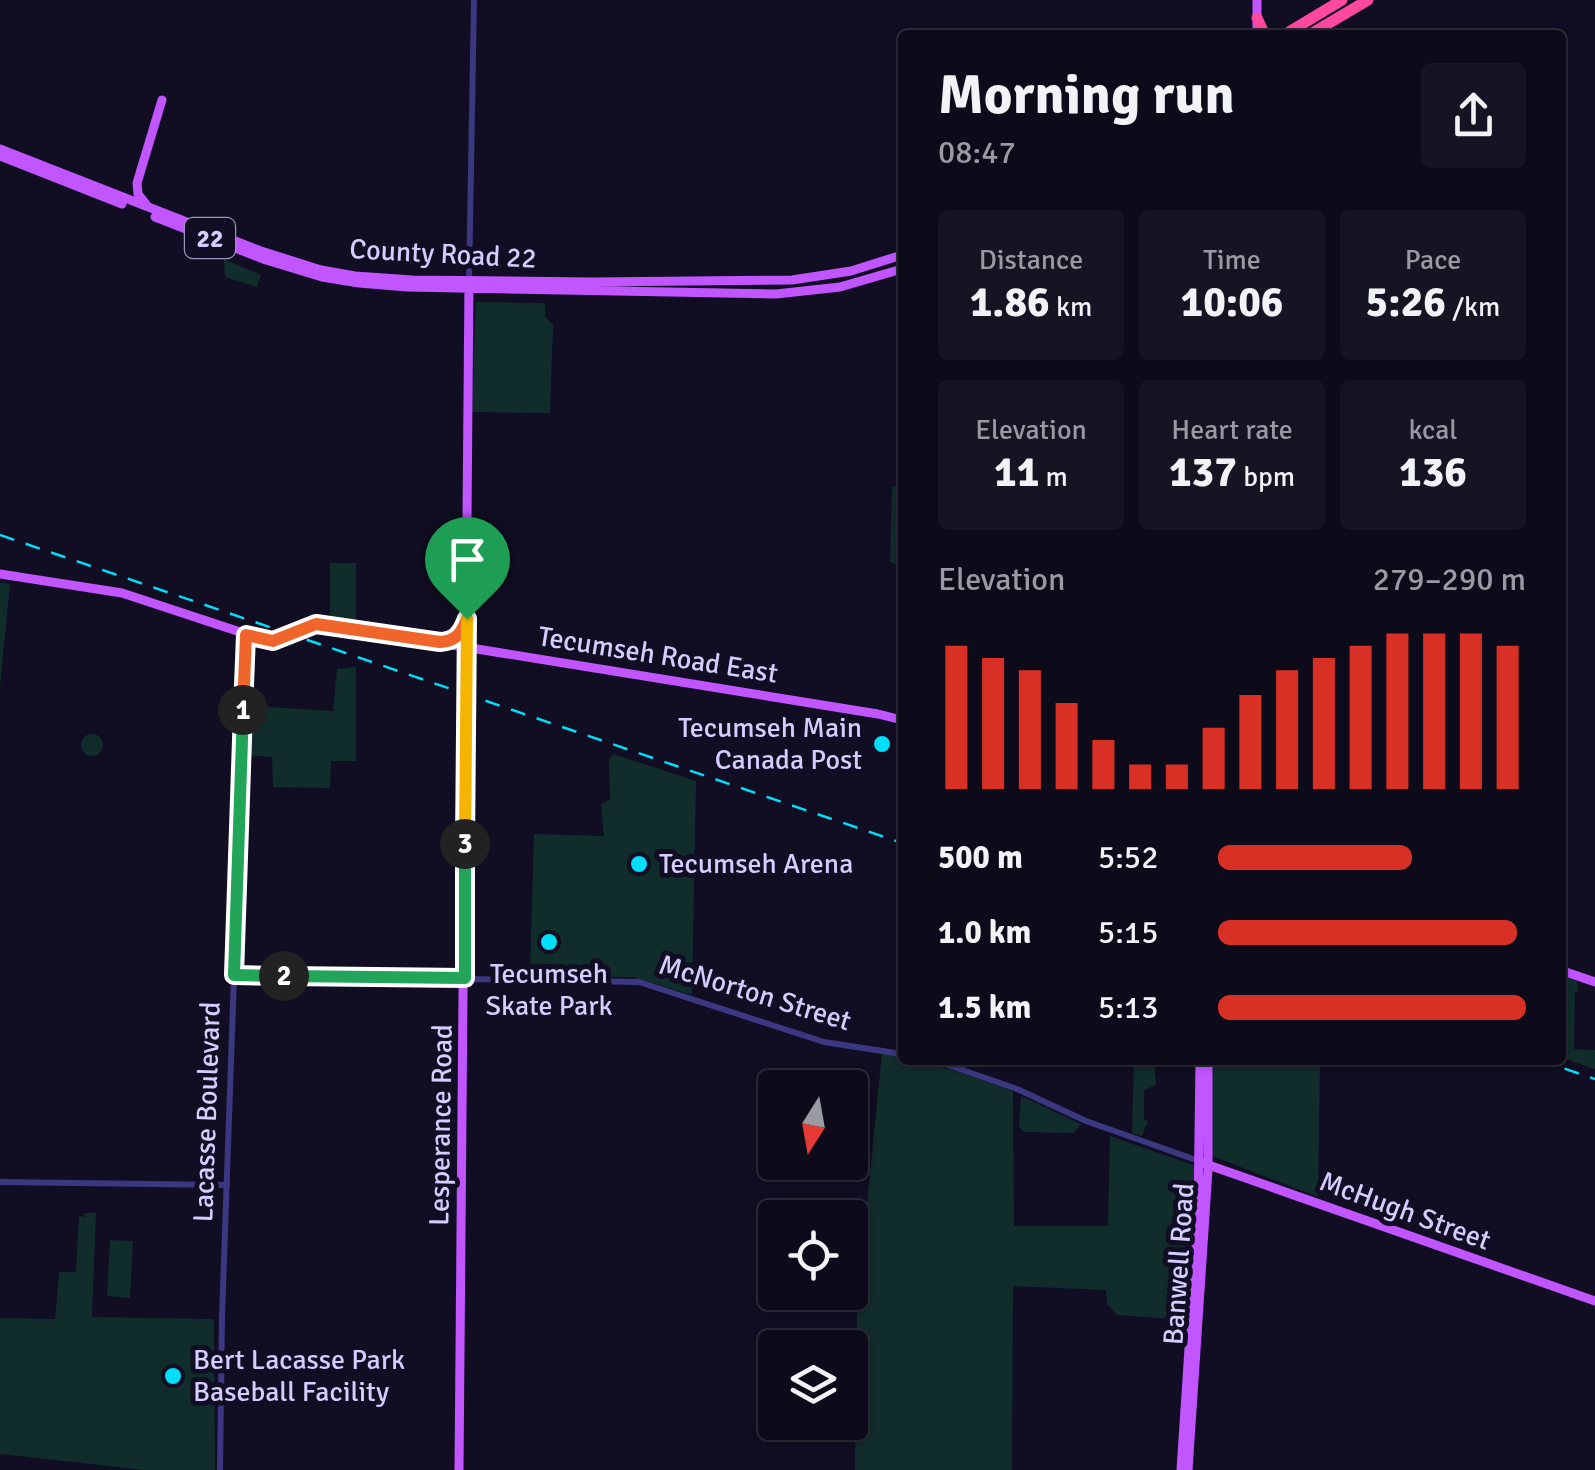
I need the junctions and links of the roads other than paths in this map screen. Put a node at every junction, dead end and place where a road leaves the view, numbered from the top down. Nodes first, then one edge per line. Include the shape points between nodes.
1 (474, 0) edge
2 (1257, 0) edge
3 (1342, 0) edge
4 (1368, 0) edge
5 (1257, 18) junction
6 (1257, 30) edge
7 (1263, 30) edge
8 (1292, 30) edge
9 (1317, 30) edge
10 (162, 100) dead end
11 (0, 152) edge
12 (152, 209) junction
13 (898, 256) edge
14 (898, 270) edge
15 (469, 285) junction
16 (0, 574) edge
17 (323, 612) dead end
18 (467, 619) junction
19 (335, 626) junction
20 (246, 635) junction
21 (440, 642) junction
22 (467, 646) junction
23 (898, 719) edge
24 (1566, 972) edge
25 (234, 975) junction
26 (465, 978) junction
27 (1595, 982) edge
28 (898, 1053) edge
29 (948, 1065) edge
30 (1200, 1065) edge
31 (1208, 1065) edge
32 (1204, 1163) junction
33 (0, 1182) edge
34 (227, 1185) junction
35 (1595, 1301) edge
36 (220, 1470) edge
37 (460, 1470) edge
38 (1185, 1470) edge

1 - 15 street, Lesperance Road
2 - 5 main road
3 - 8 highway
4 - 9 highway
5 - 6 main road
5 - 7 highway
10 - 12 main road via 137,183
11 - 12 main road, County Road 22 / 22
11 - 15 main road, County Road 22 / 22 via 298,270 390,287
12 - 15 main road, County Road 22 / 22 via 321,270
13 - 15 main road, County Road 22 / 22 via 851,272 792,280
14 - 15 main road, County Road 22 / 22 via 840,287 776,294
15 - 18 main road, Lesperance Road
16 - 20 main road, Tecumseh Road East via 122,593
17 - 19 main road
18 - 21 main road via 459,636
18 - 22 main road, Lesperance Road
19 - 20 main road, Tecumseh Road East via 307,625 273,641
19 - 21 main road, Tecumseh Road East
20 - 25 street, Lacasse Boulevard
21 - 22 main road, Tecumseh Road East
22 - 23 main road, Tecumseh Road East
22 - 26 main road, Lesperance Road
24 - 27 main road
25 - 26 street, McNorton Street
25 - 34 street, Lacasse Boulevard
26 - 28 street, McNorton Street via 639,982 824,1042
26 - 37 main road, Lesperance Road
29 - 32 street
30 - 32 main road, Banwell Road
31 - 32 main road, Banwell Road
32 - 35 main road, McHugh Street
32 - 38 main road, Banwell Road
33 - 34 street
34 - 36 street, Lacasse Boulevard

